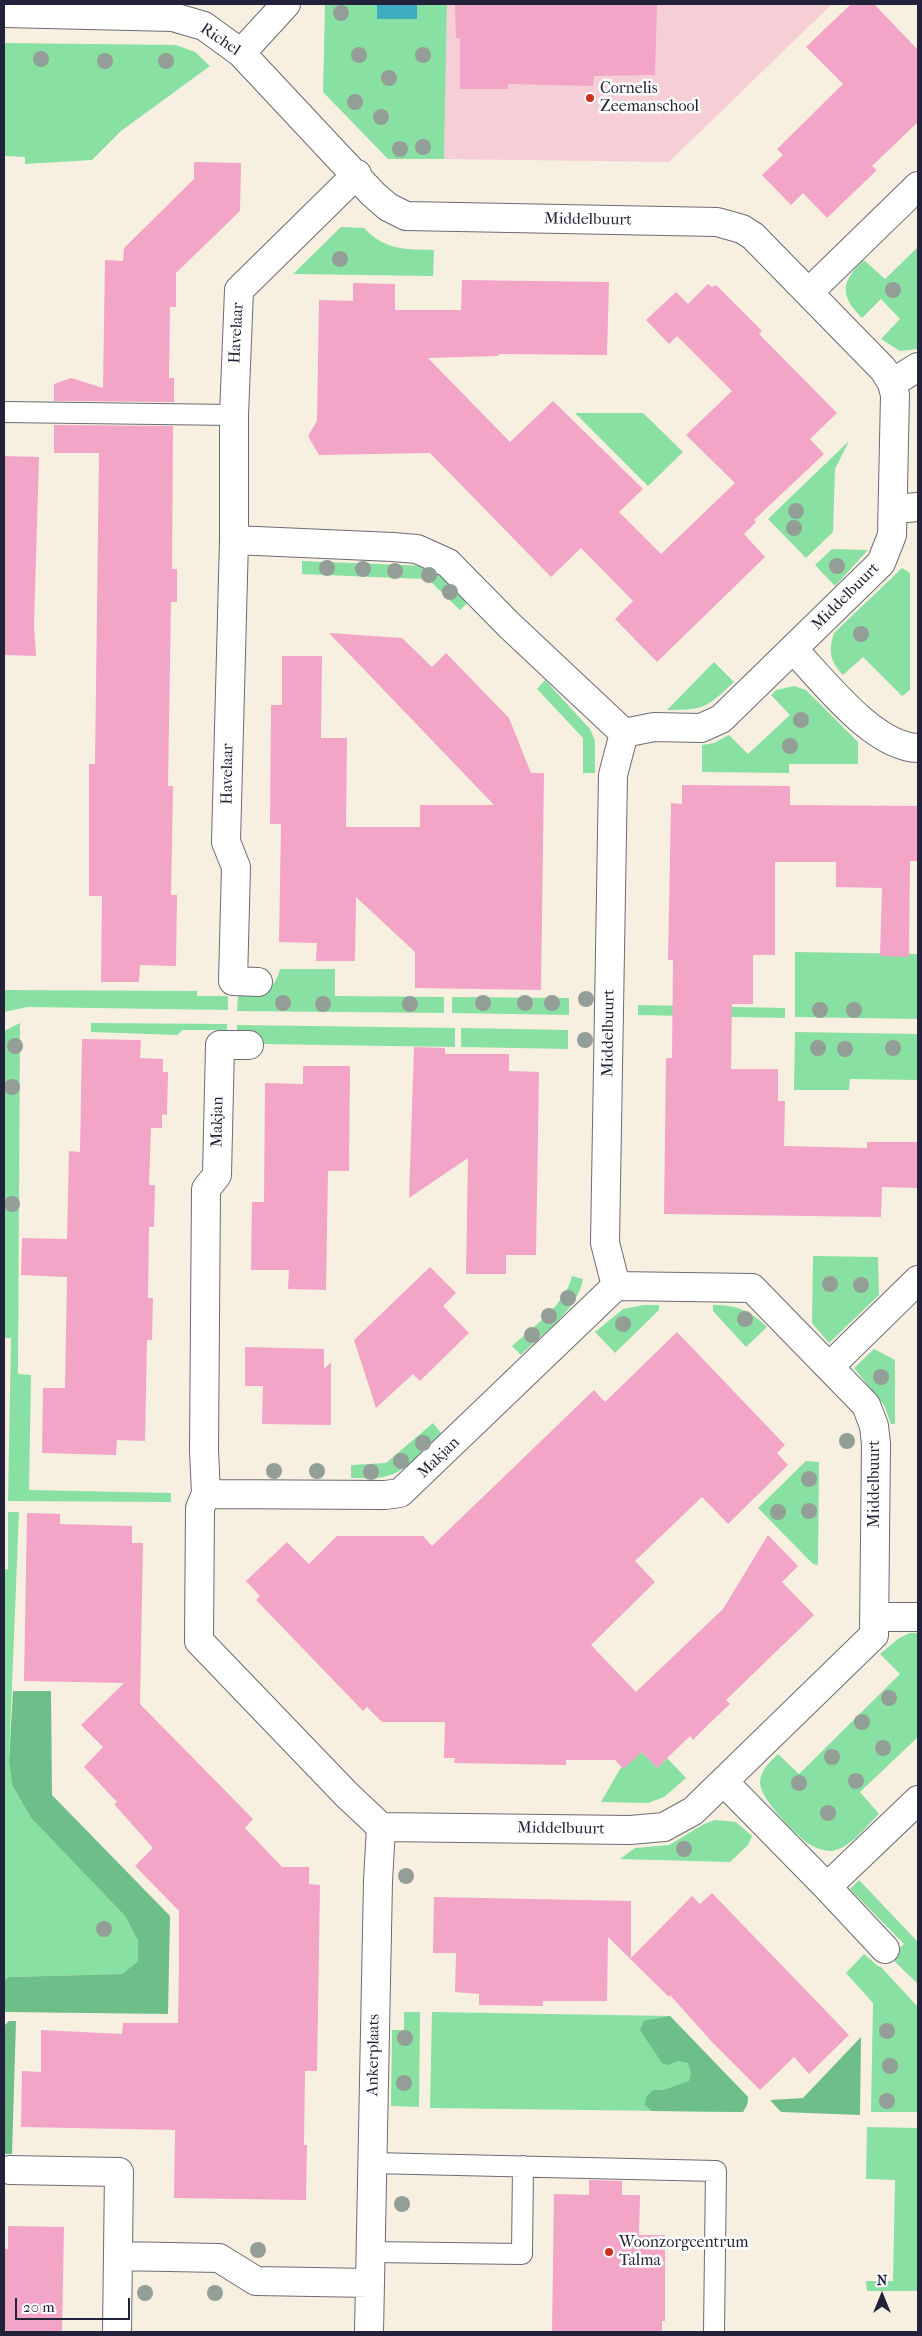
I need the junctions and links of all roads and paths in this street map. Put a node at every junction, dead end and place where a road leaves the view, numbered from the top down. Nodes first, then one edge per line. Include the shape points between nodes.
1 (286, 4) edge
2 (4, 14) edge
3 (241, 53) junction
4 (357, 174) junction
5 (918, 186) edge
6 (810, 292) junction
7 (918, 367) edge
8 (892, 383) junction
9 (4, 412) edge
10 (234, 415) junction
11 (906, 508) edge
12 (234, 540) junction
13 (793, 649) junction
14 (624, 733) junction
15 (918, 748) edge
16 (258, 982) dead end
17 (249, 1045) dead end
18 (918, 1280) edge
19 (616, 1286) junction
20 (829, 1367) junction
21 (206, 1494) junction
22 (874, 1617) junction
23 (918, 1617) edge
24 (724, 1782) junction
25 (918, 1800) edge
26 (382, 1827) junction
27 (827, 1887) junction
28 (885, 1949) dead end
29 (372, 2163) junction
30 (523, 2166) junction
31 (10, 2170) dead end
32 (371, 2252) junction
33 (119, 2256) junction
34 (370, 2283) junction
35 (117, 2332) edge
36 (369, 2332) edge
37 (714, 2332) edge

1 - 3 street
2 - 3 street, Richel via 173,17 204,26
3 - 4 street, Richel
4 - 6 street, Middelbuurt via 383,202 406,216 717,222 729,225 753,236
4 - 10 street, Havelaar via 239,290
5 - 6 street
6 - 8 street, Middelbuurt via 883,369
7 - 8 street
8 - 11 street, Middelbuurt
9 - 10 lane
10 - 12 street, Havelaar
11 - 13 street, Middelbuurt via 881,563
12 - 14 street via 417,549 448,563
12 - 16 street, Havelaar via 226,842 236,867 233,981
13 - 14 street, Middelbuurt via 733,709 711,725 701,728 654,727
13 - 15 street via 868,727 890,742
14 - 19 street, Middelbuurt via 613,775 605,1234
17 - 21 street, Makjan via 220,1045 217,1175 206,1189
18 - 20 street
19 - 20 street, Middelbuurt via 752,1288
19 - 21 street, Makjan via 400,1493
20 - 22 street, Middelbuurt via 862,1401 874,1426
21 - 26 street, Makjan via 200,1508 199,1641 347,1795
22 - 23 street
22 - 24 street, Middelbuurt via 874,1634
24 - 26 street, Middelbuurt via 684,1817 654,1829
24 - 27 street
25 - 27 street
26 - 29 street, Ankerplaats
27 - 28 street
29 - 30 lane
29 - 32 street, Ankerplaats
30 - 32 lane via 522,2254
30 - 37 lane via 716,2171
31 - 33 street via 119,2172
32 - 34 street, Ankerplaats
33 - 34 street via 219,2258 256,2280
33 - 35 street
34 - 36 street, Ankerplaats

